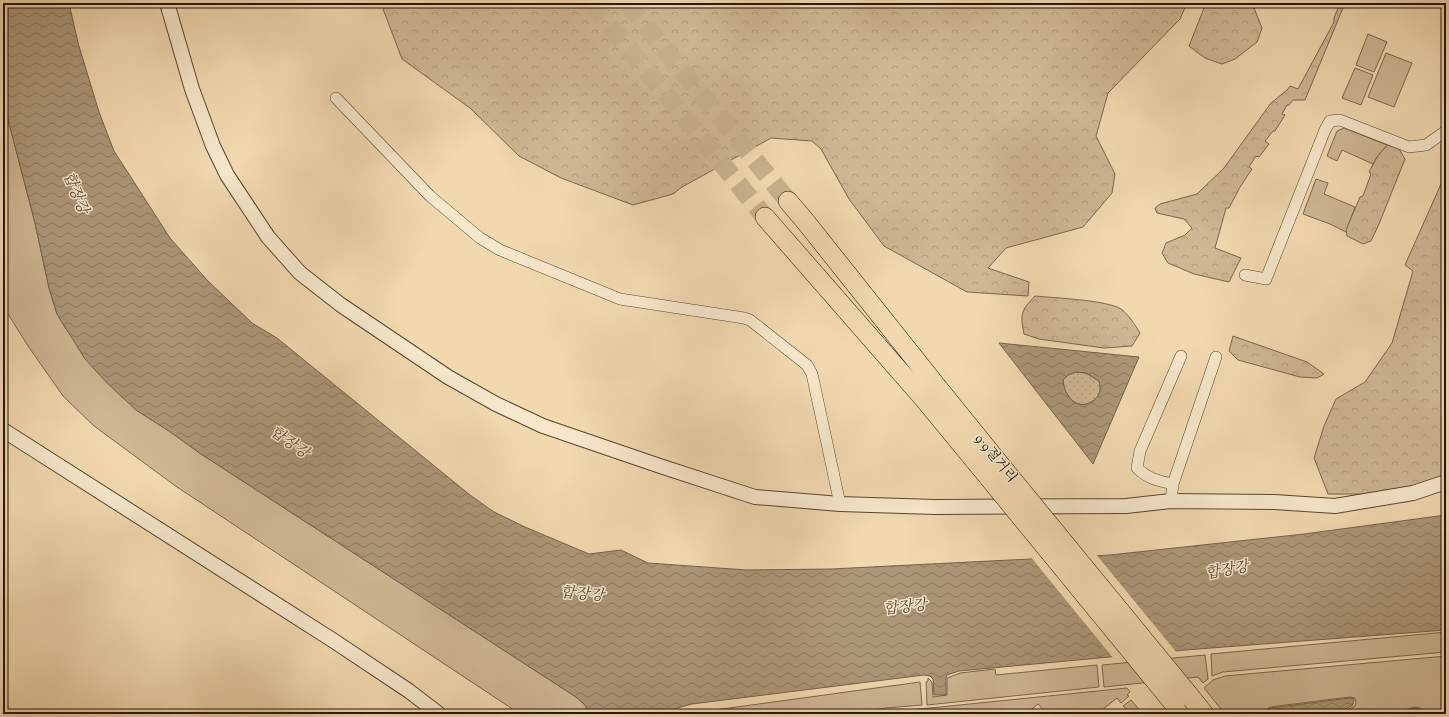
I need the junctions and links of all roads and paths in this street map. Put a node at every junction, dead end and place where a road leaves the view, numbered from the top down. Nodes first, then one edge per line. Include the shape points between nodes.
1 (167, 3) edge
2 (336, 98) dead end
3 (1446, 131) edge
4 (788, 201) tunnel mouth
5 (764, 216) tunnel mouth
6 (1246, 275) dead end
7 (1181, 356) dead end
8 (1216, 357) dead end
9 (3, 430) edge
10 (995, 473) junction
11 (1446, 482) edge
12 (1174, 484) junction
13 (1171, 501) junction
14 (840, 504) junction
15 (1182, 705) edge
16 (439, 714) edge
17 (1204, 714) edge

1 - 14 street via 192,89 213,146 227,175 268,237 300,273 341,305 448,377 542,426 755,496
2 - 14 street via 430,196 474,234 500,250 620,299 750,320 807,365 812,374
3 - 6 street via 1426,144 1409,147 1340,120 1330,121 1266,279
4 - 10 highway, 9·9절거리 via 938,388
5 - 10 highway, 9·9절거리 via 924,399
7 - 12 street via 1140,451 1137,468 1156,481
8 - 12 street
9 - 16 street via 334,641 410,691
10 - 15 highway, 9·9절거리, bridge
11 - 13 street via 1413,493 1335,506 1274,502
12 - 13 street
13 - 14 street via 1126,506 935,507
15 - 17 highway, 9·9절거리

